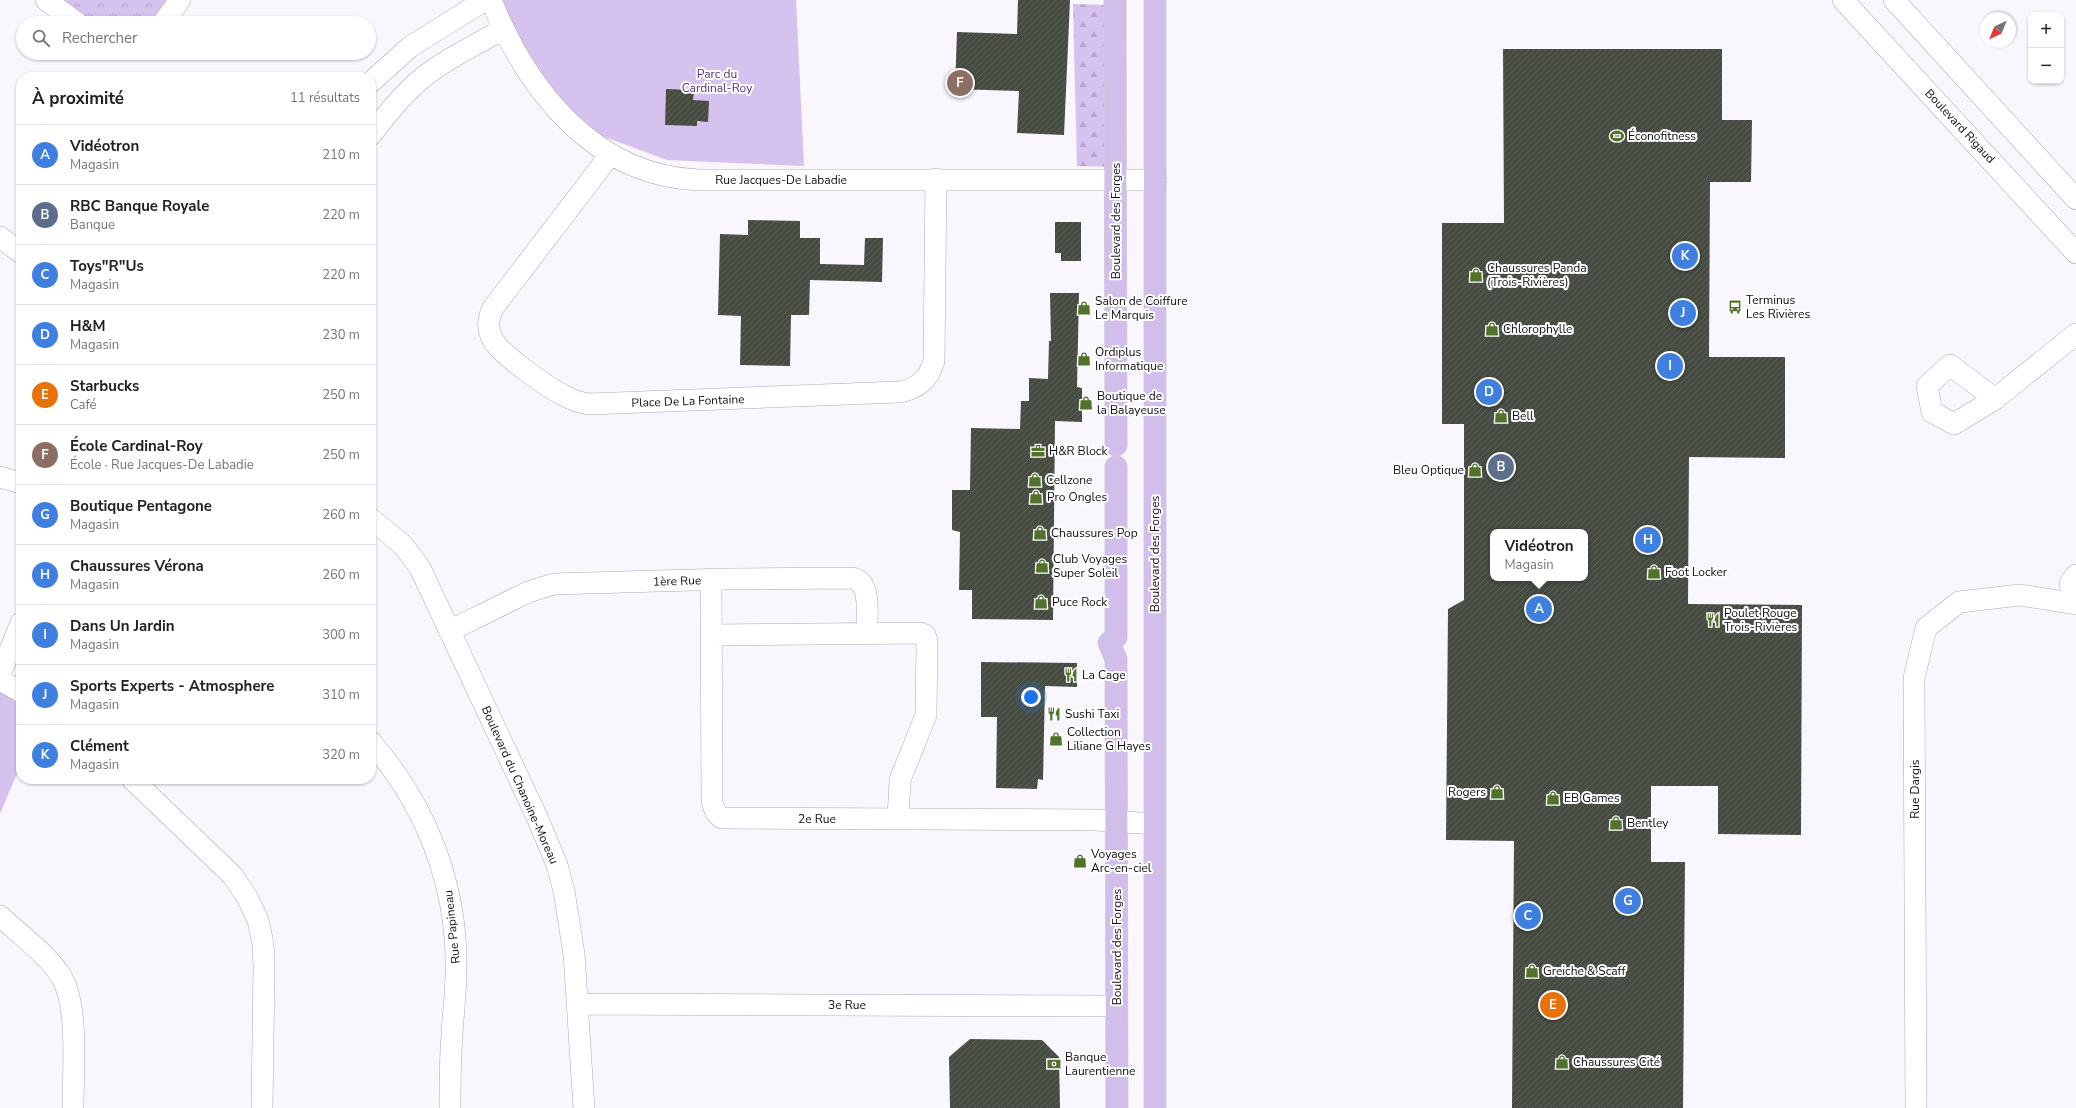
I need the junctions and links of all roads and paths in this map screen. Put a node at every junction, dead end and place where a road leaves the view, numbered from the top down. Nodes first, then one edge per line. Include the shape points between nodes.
1 (46, 0) edge
2 (180, 0) edge
3 (485, 0) edge
4 (491, 0) edge
5 (1115, 0) edge
6 (1156, 0) edge
7 (1843, 0) edge
8 (1894, 0) edge
9 (67, 16) edge
10 (168, 16) edge
11 (503, 28) junction
12 (376, 78) edge
13 (376, 128) edge
14 (610, 154) junction
15 (936, 179) junction
16 (1116, 180) junction
17 (1156, 180) junction
18 (2076, 199) edge
19 (0, 237) edge
20 (16, 249) edge
21 (2076, 253) edge
22 (2076, 334) edge
23 (1995, 399) dead end
24 (1116, 445) joint
25 (1116, 467) joint
26 (0, 477) edge
27 (16, 482) edge
28 (376, 523) edge
29 (2076, 575) edge
30 (711, 580) junction
31 (2075, 604) edge
32 (449, 631) junction
33 (867, 633) junction
34 (16, 635) edge
35 (711, 635) junction
36 (0, 674) edge
37 (0, 680) edge
38 (16, 689) edge
39 (376, 748) edge
40 (137, 784) edge
41 (898, 819) junction
42 (1117, 821) junction
43 (1155, 824) junction
44 (0, 916) edge
45 (578, 1004) junction
46 (1117, 1006) junction
47 (73, 1108) edge
48 (262, 1108) edge
49 (450, 1108) edge
50 (584, 1108) edge
51 (1117, 1108) edge
52 (1155, 1108) edge
53 (1916, 1108) edge

1 - 9 street
2 - 10 street
3 - 12 street via 410,47
4 - 11 street, Rue Jacques-De Labadie
5 - 16 main road, Boulevard des Forges
6 - 17 main road, Boulevard des Forges
7 - 21 street, Boulevard Rigaud
8 - 18 street
11 - 13 street via 420,80
11 - 14 street, Rue Jacques-De Labadie via 527,69 560,114 581,134
14 - 15 street, Rue Jacques-De Labadie via 645,170 688,180
14 - 15 street, Place De La Fontaine via 493,308 488,324 492,338 506,355 560,394 590,404 899,392 916,388 928,376 934,361
15 - 16 street, Rue Jacques-De Labadie
16 - 17 street, Rue Jacques-De Labadie
16 - 24 main road, Boulevard des Forges
17 - 43 main road, Boulevard des Forges
19 - 20 street
22 - 23 street
24 - 25 street, Boulevard des Forges
25 - 42 main road, Boulevard des Forges via 1116,637 1109,643 1116,659
26 - 27 street
28 - 32 street, Boulevard du Chanoine-Moreau via 410,552
29 - 31 street, Rue Dargis via 2070,583
30 - 32 street, 1ère Rue via 554,584 528,592
30 - 33 street, 1ère Rue via 855,578 863,583 865,588
30 - 35 street, 2e Rue
31 - 53 street, Rue Dargis via 2020,595 1958,602 1926,628 1914,678
32 - 45 street, Boulevard du Chanoine-Moreau via 537,816 557,865 567,908
33 - 35 street
33 - 41 street via 920,633 927,639 926,715 900,780
34 - 36 street
35 - 41 street, 2e Rue via 712,802 716,813 726,819
37 - 38 street
39 - 49 street, Rue Papineau via 415,803 433,840 447,884 456,972
40 - 48 street via 233,876 245,893 258,920 264,961
41 - 42 street, 2e Rue
42 - 43 street, 2e Rue
42 - 46 main road, Boulevard des Forges
43 - 52 main road, Boulevard des Forges
44 - 47 street via 54,967 68,991 72,1014
45 - 46 street, 3e Rue
45 - 50 street, Boulevard du Chanoine-Moreau
46 - 51 main road, Boulevard des Forges

